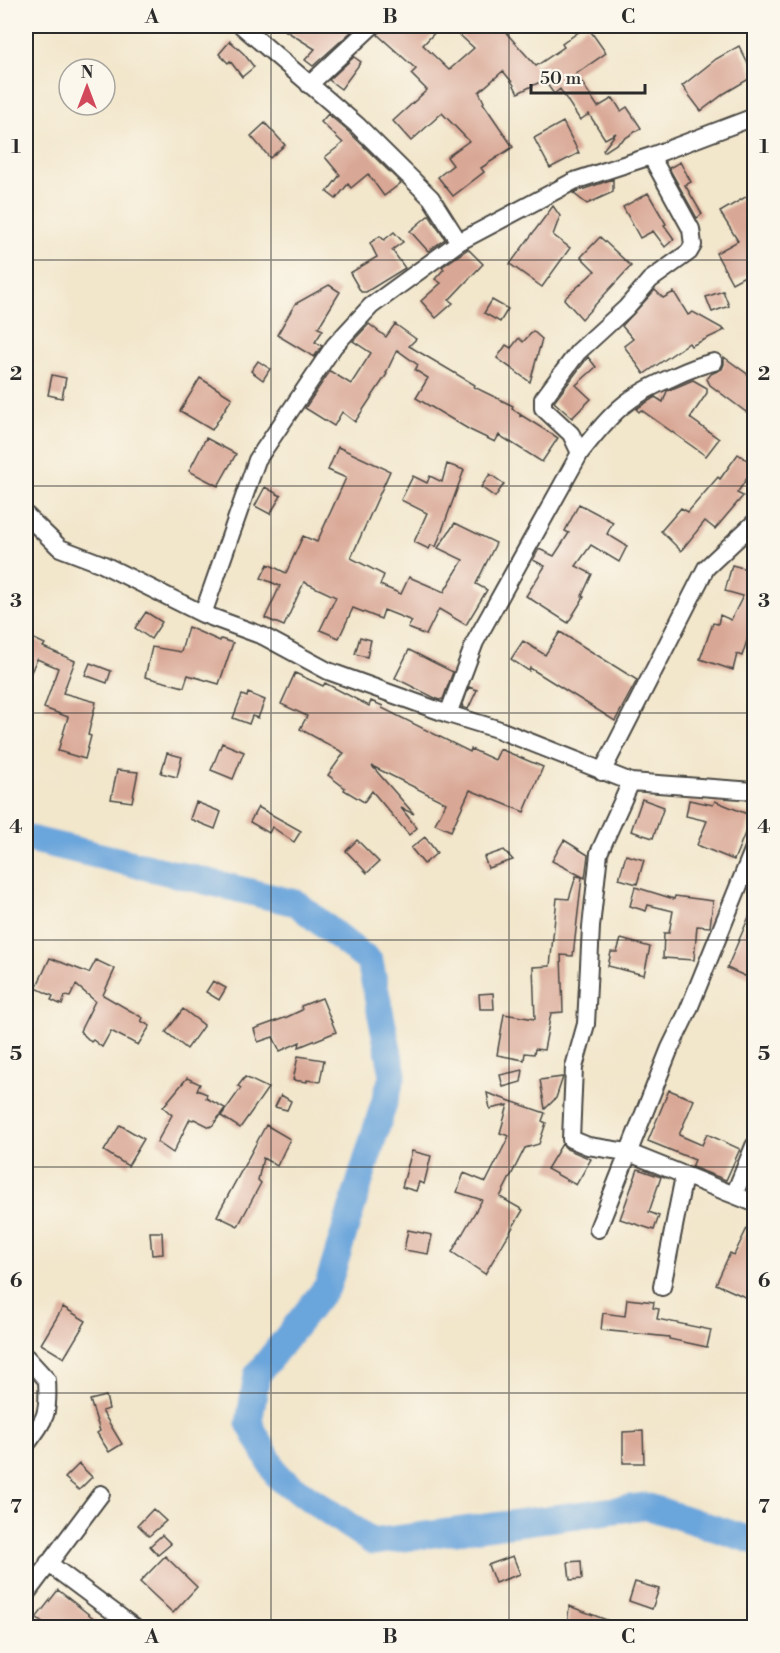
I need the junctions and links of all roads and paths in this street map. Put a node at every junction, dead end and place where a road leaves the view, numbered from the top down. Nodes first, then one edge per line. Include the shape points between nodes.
1 (242, 26) edge
2 (372, 26) edge
3 (309, 85) junction
4 (754, 117) edge
5 (651, 156) junction
6 (459, 242) junction
7 (714, 362) dead end
8 (580, 453) junction
9 (26, 515) edge
10 (754, 523) edge
11 (203, 614) junction
12 (448, 714) junction
13 (602, 772) junction
14 (632, 782) junction
15 (754, 791) edge
16 (754, 848) edge
17 (754, 1146) edge
18 (627, 1152) junction
19 (684, 1176) junction
20 (734, 1195) junction
21 (754, 1203) edge
22 (598, 1229) dead end
23 (662, 1287) dead end
24 (26, 1358) edge
25 (26, 1445) edge
26 (101, 1494) dead end
27 (48, 1563) junction
28 (26, 1594) edge
29 (135, 1628) edge

1 - 3 street
2 - 3 street
3 - 6 street via 357,125 431,198
4 - 5 street
5 - 6 street via 574,181
5 - 8 street via 691,230 693,245 650,280 626,308 578,351 543,399 543,408 571,434
6 - 11 street via 371,306 334,346 257,460
7 - 8 street via 647,388 629,400 606,420
8 - 12 street via 476,642
9 - 11 street via 60,548 102,564
10 - 13 street via 706,568
11 - 12 street via 263,636 328,671
12 - 13 street via 497,729
13 - 14 street
14 - 15 street
14 - 18 street via 599,853 586,1024 574,1067 571,1138 588,1146
16 - 18 street
17 - 20 street
18 - 19 street
18 - 22 street
19 - 20 street
19 - 23 street
20 - 21 street
24 - 25 street via 47,1380 48,1400 45,1419
26 - 27 street
27 - 28 street
27 - 29 street

